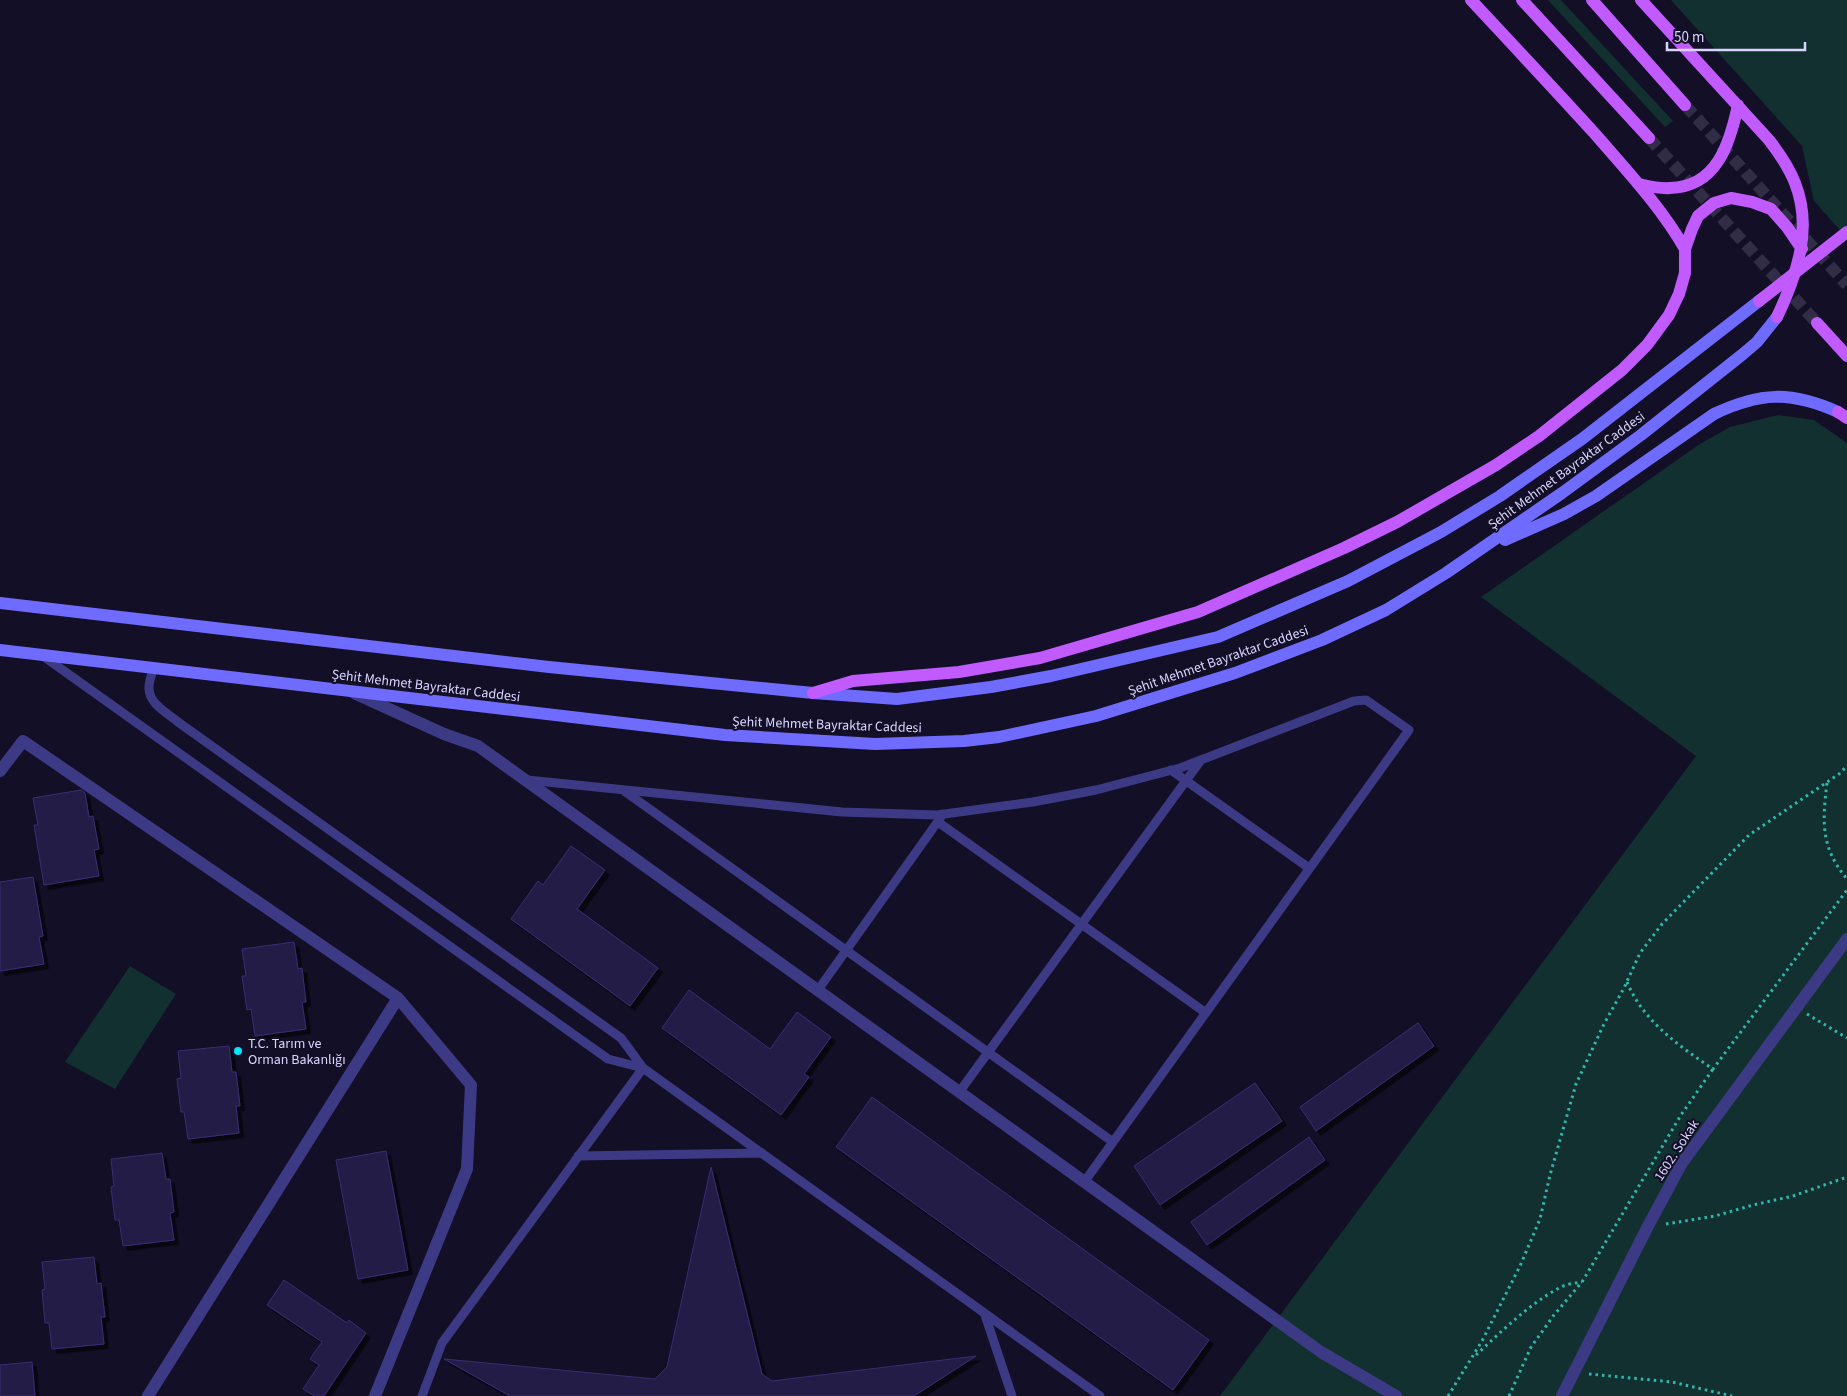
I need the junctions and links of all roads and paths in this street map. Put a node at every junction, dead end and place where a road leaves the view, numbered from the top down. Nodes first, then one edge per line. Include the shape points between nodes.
1 (1471, 0) edge
2 (1522, 0) edge
3 (1592, 0) edge
4 (1641, 0) edge
5 (1686, 105) tunnel mouth
6 (1738, 105) junction
7 (1649, 138) tunnel mouth
8 (1638, 184) junction
9 (1847, 232) edge
10 (1686, 249) junction
11 (1802, 249) junction
12 (1817, 323) tunnel mouth
13 (1847, 356) edge
14 (1842, 415) edge
15 (1477, 553) junction
16 (0, 603) edge
17 (0, 650) edge
18 (41, 655) junction
19 (154, 667) junction
20 (351, 692) junction
21 (813, 693) junction
22 (1202, 760) junction
23 (1847, 766) edge
24 (0, 770) edge
25 (1171, 770) junction
26 (525, 780) junction
27 (1186, 782) junction
28 (1827, 783) junction
29 (622, 790) junction
30 (943, 814) junction
31 (938, 822) junction
32 (1309, 868) junction
33 (1847, 880) edge
34 (1847, 890) edge
35 (1082, 925) junction
36 (1847, 939) edge
37 (845, 951) junction
38 (1627, 982) junction
39 (818, 990) junction
40 (398, 998) junction
41 (1797, 1006) junction
42 (1206, 1013) junction
43 (1847, 1038) edge
44 (987, 1052) junction
45 (643, 1068) junction
46 (1713, 1069) junction
47 (960, 1091) junction
48 (1113, 1142) junction
49 (762, 1153) junction
50 (578, 1156) junction
51 (1847, 1177) edge
52 (1085, 1181) junction
53 (1648, 1226) junction
54 (1582, 1282) junction
55 (986, 1315) junction
56 (1472, 1359) junction
57 (1574, 1372) junction
58 (148, 1396) edge
59 (374, 1396) edge
60 (422, 1396) edge
61 (1012, 1396) edge
62 (1100, 1396) edge
63 (1396, 1396) edge
64 (1448, 1396) edge
65 (1509, 1396) edge
66 (1562, 1396) edge
67 (1732, 1396) edge

1 - 8 main road via 1547,80
2 - 7 main road
3 - 5 main road
4 - 6 main road
6 - 8 main road via 1729,142 1720,160 1699,180 1669,188
6 - 11 main road via 1784,160 1795,182 1803,219
8 - 10 main road
9 - 21 main road, Şehit Mehmet Bayraktar Caddesi, bridge via 1582,439 1466,518 1348,581 1290,607 1218,637 991,687 898,699
10 - 11 main road via 1698,216 1714,203 1732,198 1771,209
10 - 21 main road via 1685,274 1669,315 1647,345 1622,370 1496,465 1397,522 1198,612 1040,658 959,672 853,681
11 - 15 main road, Şehit Mehmet Bayraktar Caddesi via 1778,317 1757,342 1602,464
12 - 13 main road
14 - 15 main road via 1794,397 1754,400 1731,406 1714,414 1588,501
15 - 20 main road, Şehit Mehmet Bayraktar Caddesi via 1360,624 1236,673 1096,716 964,741 875,744 725,735
16 - 21 main road, Şehit Mehmet Bayraktar Caddesi via 548,667
17 - 18 main road, Şehit Mehmet Bayraktar Caddesi
18 - 19 main road, Şehit Mehmet Bayraktar Caddesi
18 - 45 lane via 608,1059
19 - 20 main road, Şehit Mehmet Bayraktar Caddesi
19 - 45 lane via 149,686 151,696 171,717 621,1038
20 - 26 street via 478,746
22 - 25 lane
22 - 27 lane
22 - 32 lane via 1354,701 1366,700 1409,730
23 - 28 path
24 - 40 street via 23,741
25 - 27 lane
25 - 30 lane via 1078,794
26 - 29 lane
26 - 39 street
27 - 32 lane
27 - 35 lane
28 - 33 path via 1825,836 1828,850
28 - 38 path via 1749,835 1657,931 1640,954
29 - 30 lane via 842,812
29 - 37 lane
30 - 31 lane
31 - 35 lane
31 - 37 lane
32 - 42 lane
34 - 46 path
35 - 42 lane
35 - 44 lane
36 - 41 street, 1602. Sokak
37 - 39 lane
37 - 44 lane
38 - 46 path via 1633,998 1654,1024
38 - 56 path via 1576,1084 1540,1219 1503,1302
39 - 47 street
40 - 58 street
40 - 59 street via 471,1085 467,1169
41 - 43 path
41 - 53 street, 1602. Sokak via 1682,1164
42 - 48 lane
44 - 47 lane
44 - 48 lane
45 - 49 lane
45 - 50 lane
46 - 54 path via 1681,1115
47 - 52 street
48 - 52 lane
49 - 50 lane
49 - 55 lane
50 - 60 lane via 442,1343
51 - 53 path via 1793,1196 1715,1216
52 - 63 street via 1321,1352
53 - 57 street, 1602. Sokak
54 - 56 path via 1561,1287 1544,1298
54 - 65 path via 1530,1347
55 - 61 lane
55 - 62 lane
56 - 64 path
57 - 66 street, 1602. Sokak
57 - 67 path via 1672,1382

